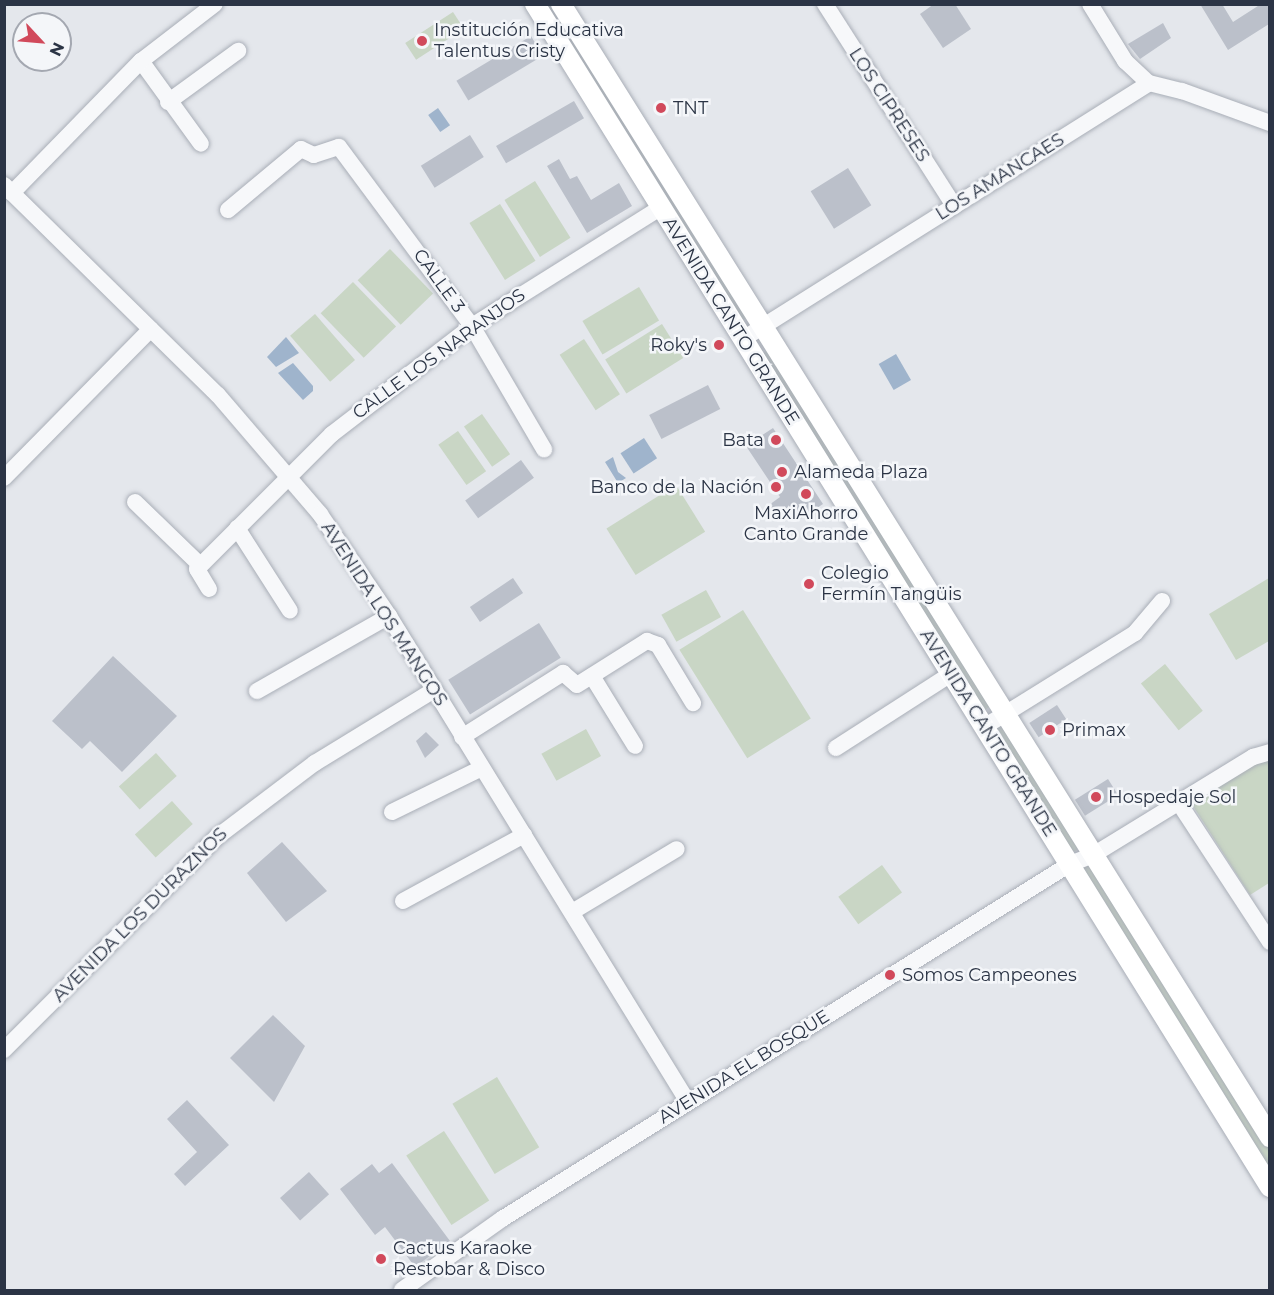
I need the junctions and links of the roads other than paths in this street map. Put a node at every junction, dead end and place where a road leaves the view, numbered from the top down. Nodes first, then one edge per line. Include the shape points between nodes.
1 (215, 4) edge
2 (535, 4) edge
3 (561, 4) edge
4 (825, 4) edge
5 (1090, 4) edge
6 (238, 51) dead end
7 (141, 61) junction
8 (1149, 83) junction
9 (168, 102) junction
10 (1269, 123) edge
11 (201, 144) dead end
12 (8, 189) edge
13 (954, 206) junction
14 (660, 208) junction
15 (228, 210) dead end
16 (763, 325) junction
17 (472, 326) junction
18 (151, 329) junction
19 (743, 339) junction
20 (544, 448) dead end
21 (289, 474) junction
22 (4, 478) edge
23 (135, 502) dead end
24 (237, 528) junction
25 (200, 565) junction
26 (210, 589) dead end
27 (1162, 601) dead end
28 (290, 611) dead end
29 (389, 616) junction
30 (951, 674) junction
31 (592, 676) junction
32 (434, 690) junction
33 (257, 691) dead end
34 (693, 703) dead end
35 (1004, 715) junction
36 (984, 727) junction
37 (462, 737) junction
38 (635, 746) dead end
39 (836, 748) dead end
40 (1269, 752) edge
41 (482, 768) junction
42 (1179, 803) junction
43 (392, 812) dead end
44 (524, 835) junction
45 (676, 849) dead end
46 (1094, 855) junction
47 (1070, 864) junction
48 (403, 901) dead end
49 (572, 912) junction
50 (1269, 942) edge
51 (4, 1050) edge
52 (688, 1102) junction
53 (1269, 1137) edge
54 (1269, 1187) edge
55 (402, 1290) edge

1 - 7 street
2 - 14 main road, AVENIDA CANTO GRANDE
3 - 16 main road, AVENIDA CANTO GRANDE
4 - 13 street, LOS CIPRESES
5 - 8 street via 1125,61
6 - 9 street
7 - 9 street
7 - 12 street
8 - 10 street
8 - 13 street, LOS AMANCAES
9 - 11 street
12 - 18 street, AVENIDA LOS MANGOS
13 - 16 street, LOS AMANCAES
14 - 17 street, CALLE LOS NARANJOS
14 - 19 main road, AVENIDA CANTO GRANDE
15 - 17 street, CALLE 3 via 301,149 314,155 333,147 343,151
16 - 19 street, LOS AMANCAES
16 - 35 main road, AVENIDA CANTO GRANDE
17 - 20 street, CALLE 3
17 - 21 street, CALLE LOS NARANJOS via 332,434
18 - 21 street, AVENIDA LOS MANGOS
18 - 22 street
19 - 30 main road, AVENIDA CANTO GRANDE
21 - 24 street, CALLE LOS NARANJOS
21 - 29 street, AVENIDA LOS MANGOS
23 - 25 street
24 - 25 street, CALLE LOS NARANJOS
24 - 28 street
25 - 26 street via 198,575
27 - 35 street via 1135,633
29 - 32 street, AVENIDA LOS MANGOS
29 - 33 street
30 - 36 main road, AVENIDA CANTO GRANDE
30 - 39 street
31 - 34 street via 653,641
31 - 37 street via 577,685 563,673
31 - 38 street
32 - 37 street, AVENIDA LOS MANGOS
32 - 51 street, AVENIDA LOS DURAZNOS via 315,763 217,837
35 - 36 street
35 - 46 main road, AVENIDA CANTO GRANDE
36 - 47 main road, AVENIDA CANTO GRANDE
37 - 41 street, AVENIDA LOS MANGOS
40 - 42 street, AVENIDA EL BOSQUE via 1253,757
41 - 43 street
41 - 44 street, AVENIDA LOS MANGOS
42 - 46 street, AVENIDA EL BOSQUE
42 - 50 street
44 - 48 street
44 - 49 street, AVENIDA LOS MANGOS
45 - 49 street
46 - 47 street, AVENIDA EL BOSQUE
46 - 53 main road, AVENIDA CANTO GRANDE
47 - 52 street, AVENIDA EL BOSQUE
47 - 54 main road, AVENIDA CANTO GRANDE
49 - 52 street, AVENIDA LOS MANGOS
52 - 55 street, AVENIDA EL BOSQUE via 484,1230

